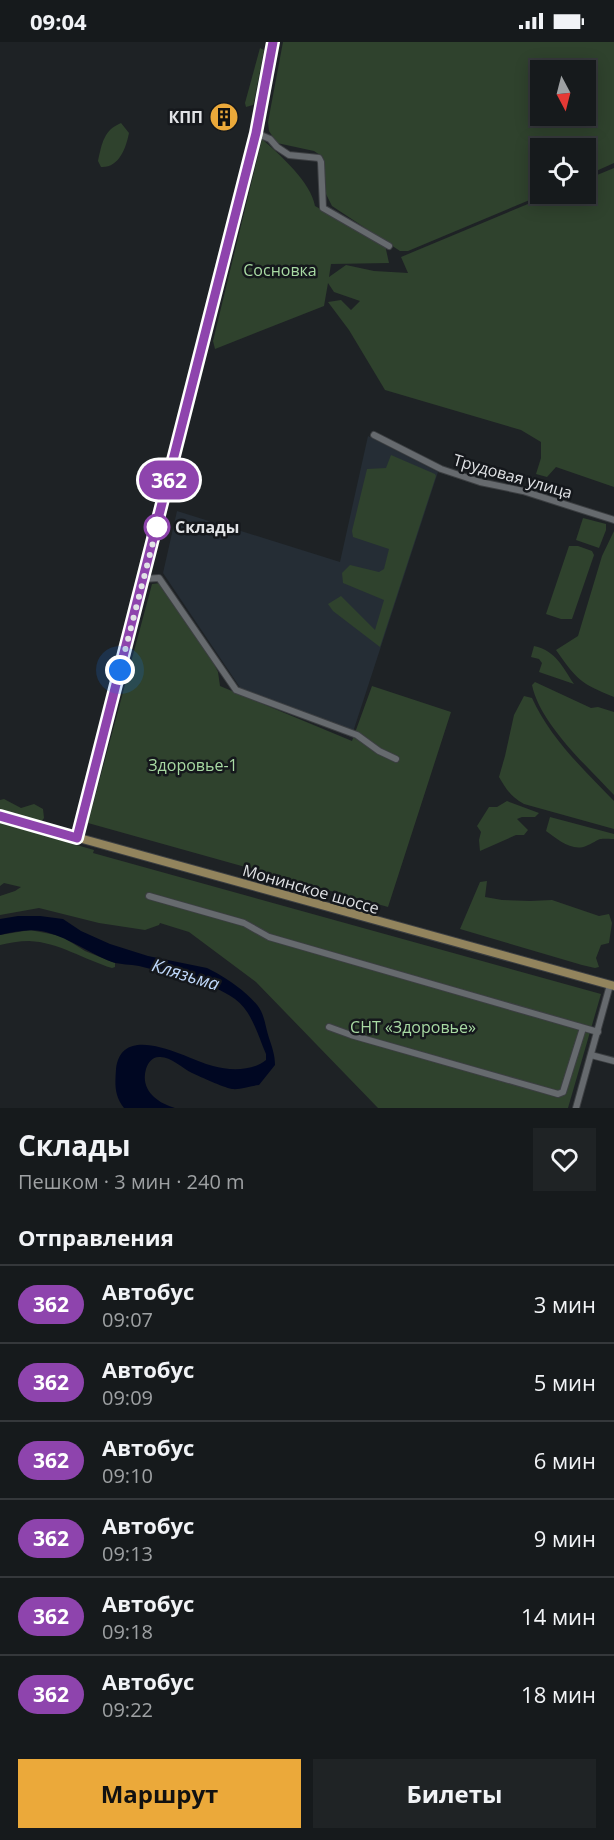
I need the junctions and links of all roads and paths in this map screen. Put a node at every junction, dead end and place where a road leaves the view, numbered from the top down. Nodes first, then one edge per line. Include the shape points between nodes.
1 (273, 42) edge
2 (256, 133) junction
3 (389, 246) dead end
4 (374, 435) dead end
5 (614, 520) edge
6 (143, 579) junction
7 (396, 759) dead end
8 (0, 816) edge
9 (77, 838) junction
10 (149, 896) dead end
11 (612, 986) edge
12 (329, 1027) dead end
13 (583, 1028) junction
14 (598, 1032) junction
15 (591, 1055) junction
16 (614, 1061) edge
17 (576, 1108) edge

1 - 2 main road
2 - 3 street via 289,155 319,158 323,208
2 - 6 main road
4 - 5 street, Трудовая улица via 441,469
6 - 7 street via 159,578 236,690 357,735
6 - 9 main road
8 - 9 main road, Монинское шоссе
9 - 11 main road, Монинское шоссе
10 - 13 street via 244,923 269,937
11 - 14 street
12 - 13 street via 558,1094 563,1092
13 - 14 street
14 - 15 street
15 - 16 street
15 - 17 street

